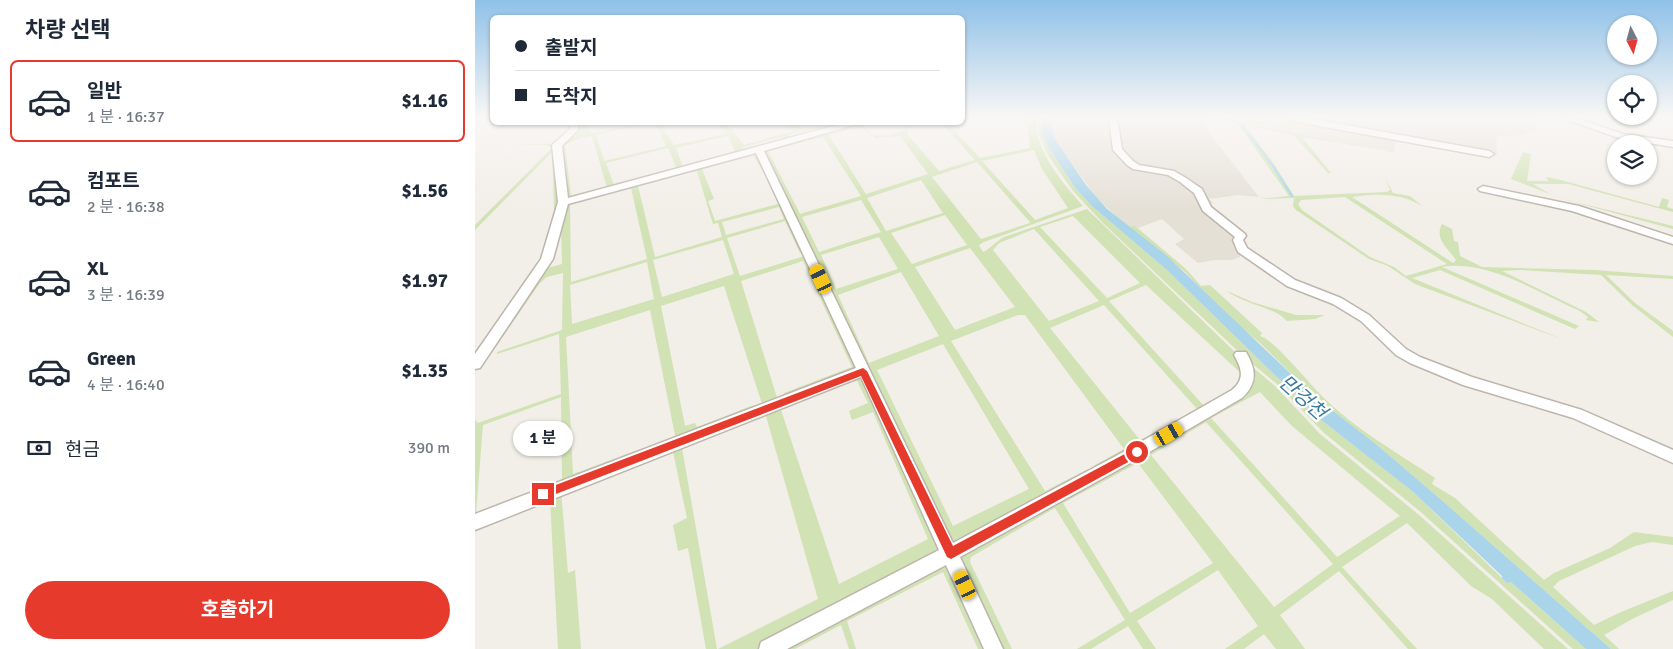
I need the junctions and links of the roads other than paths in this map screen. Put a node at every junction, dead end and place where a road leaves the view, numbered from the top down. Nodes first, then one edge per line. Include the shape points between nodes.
1 (557, 148) edge
2 (765, 148) edge
3 (1118, 148) edge
4 (1458, 148) edge
5 (759, 150) junction
6 (1489, 154) dead end
7 (1483, 189) dead end
8 (563, 202) junction
9 (1673, 241) edge
10 (1241, 355) dead end
11 (475, 364) edge
12 (863, 371) junction
13 (1673, 457) edge
14 (475, 522) edge
15 (951, 554) junction
16 (768, 649) edge
17 (994, 649) edge

1 - 8 street
2 - 5 street
3 - 13 street via 1136,167 1171,173 1183,180 1198,191 1207,210 1241,236 1237,240 1242,250 1291,283 1337,301 1365,318 1401,352 1415,360 1468,381 1577,414
4 - 6 street
5 - 8 street
5 - 12 street
7 - 9 street via 1575,208
8 - 11 street via 547,260
10 - 15 street via 1249,379 1237,394
12 - 14 street
12 - 15 street
15 - 16 street
15 - 17 street

